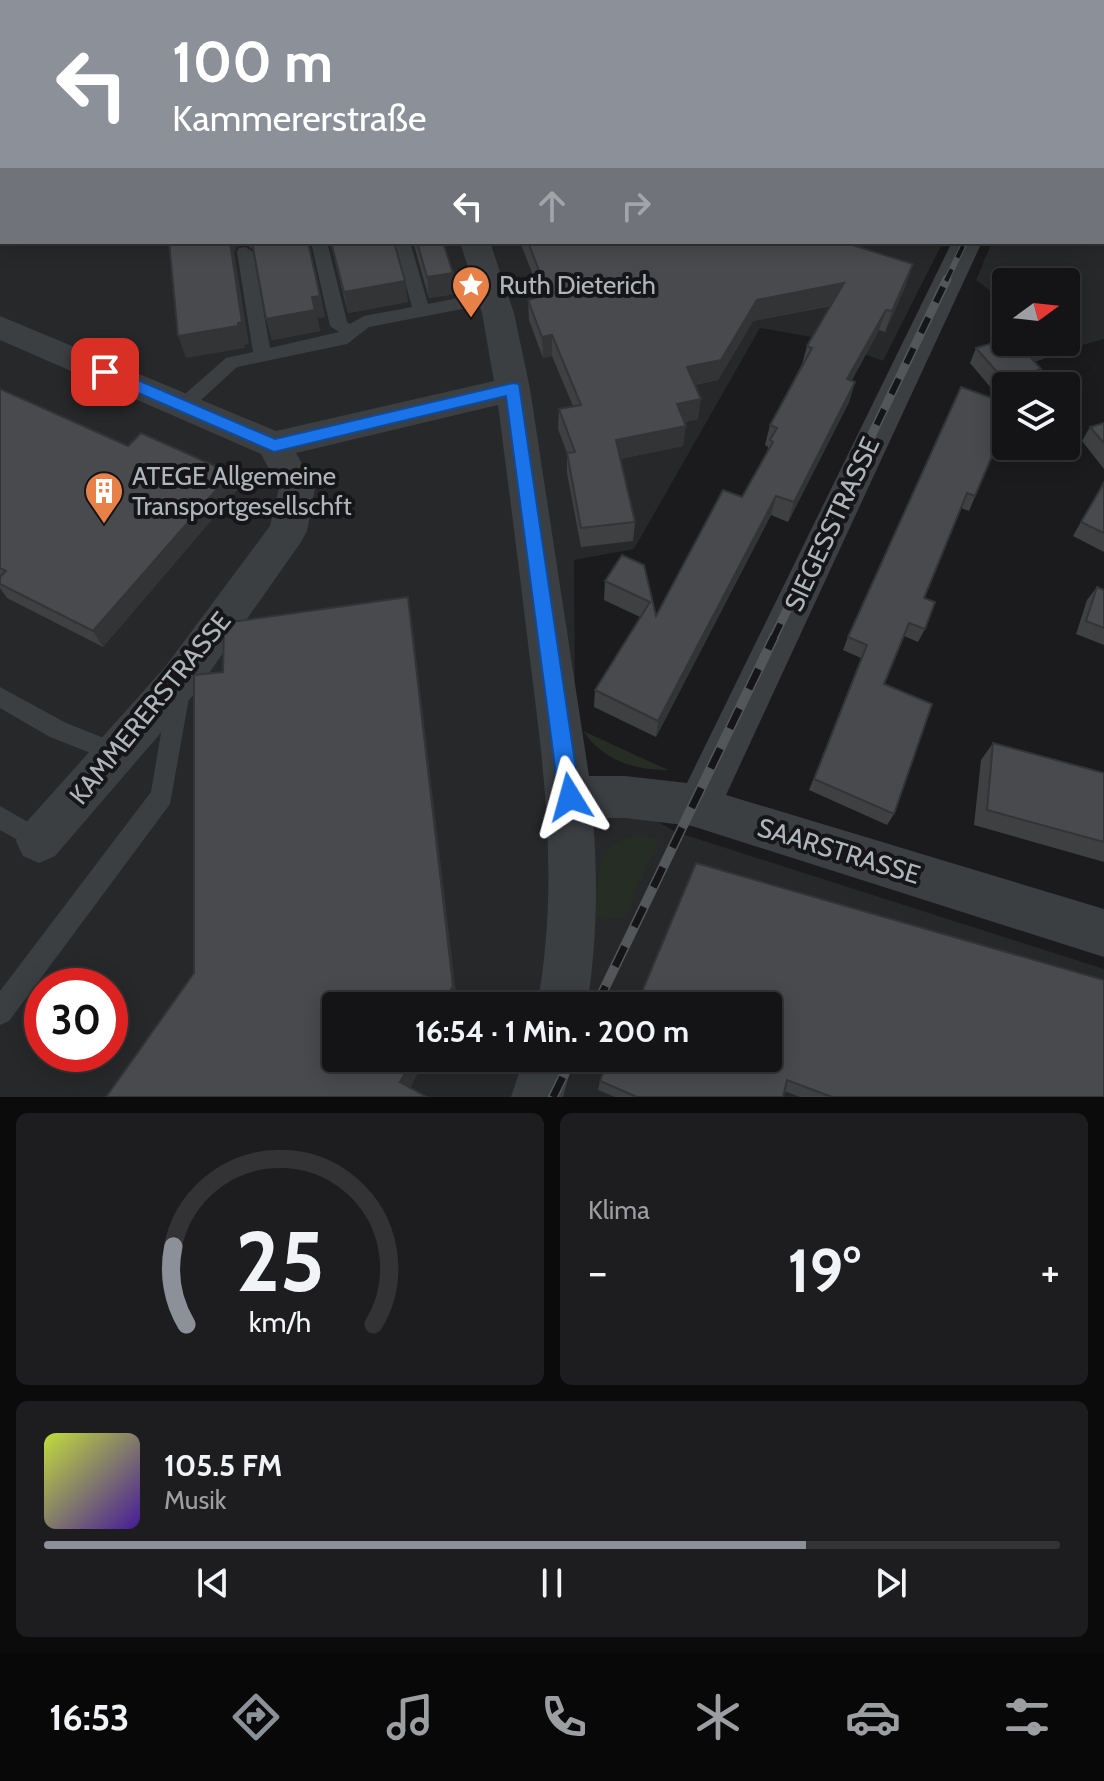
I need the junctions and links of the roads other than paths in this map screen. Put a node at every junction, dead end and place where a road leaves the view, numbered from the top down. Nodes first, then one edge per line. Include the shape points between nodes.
1 (319, 244) edge
2 (403, 244) edge
3 (476, 244) edge
4 (966, 244) edge
5 (245, 252) dead end
6 (493, 297) junction
7 (422, 311) junction
8 (0, 327) edge
9 (353, 331) junction
10 (262, 355) junction
11 (513, 389) junction
12 (183, 406) junction
13 (274, 445) junction
14 (180, 680) junction
15 (0, 697) edge
16 (116, 753) junction
17 (570, 797) junction
18 (698, 807) junction
19 (0, 817) edge
20 (39, 841) joint
21 (1104, 933) edge
22 (564, 992) edge
23 (0, 1012) edge
24 (545, 1072) edge
25 (537, 1097) edge

1 - 9 lane via 339,326
2 - 7 lane
3 - 6 street
4 - 18 street, SIEGESSTRASSE
5 - 10 lane
6 - 7 lane
6 - 11 street
7 - 9 lane via 364,322
8 - 12 street
9 - 10 lane via 341,340
10 - 12 lane via 232,362
11 - 13 street
11 - 17 street
12 - 13 street
13 - 14 street, KAMMERERSTRASSE via 297,488 288,531
14 - 16 street, KAMMERERSTRASSE
14 - 23 lane via 162,796
15 - 16 lane via 58,730
16 - 20 street, KAMMERERSTRASSE
17 - 18 street, SAARSTRASSE via 625,797
17 - 22 street via 574,869
18 - 21 street, SAARSTRASSE
19 - 20 lane
24 - 25 street

